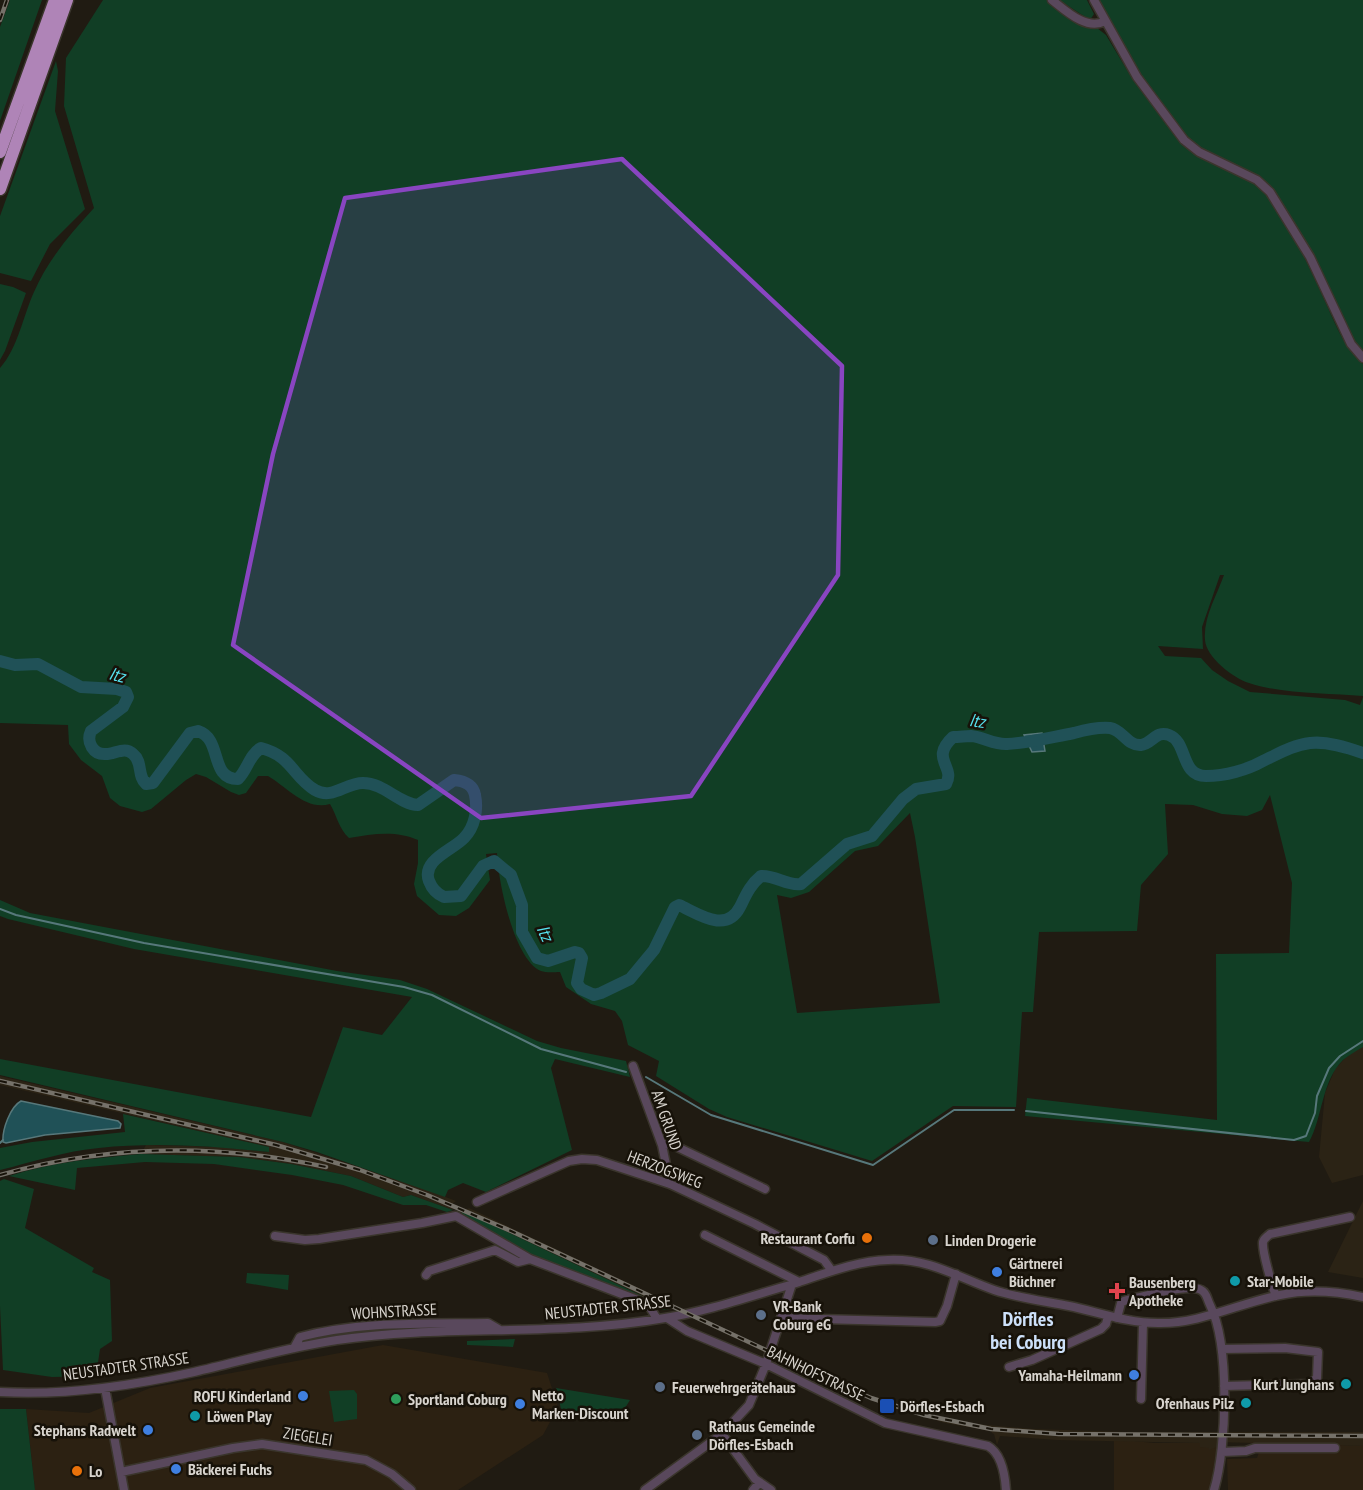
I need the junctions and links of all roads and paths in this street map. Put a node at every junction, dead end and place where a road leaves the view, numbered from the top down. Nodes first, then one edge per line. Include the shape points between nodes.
1 (55, 0) edge
2 (67, 0) edge
3 (1052, 0) edge
4 (1094, 0) edge
5 (1105, 21) junction
6 (0, 152) edge
7 (0, 189) edge
8 (1363, 358) edge
9 (633, 1066) dead end
10 (662, 1144) junction
11 (670, 1184) junction
12 (765, 1189) dead end
13 (477, 1202) dead end
14 (1350, 1217) dead end
15 (705, 1235) dead end
16 (276, 1236) dead end
17 (530, 1259) junction
18 (832, 1271) junction
19 (956, 1274) junction
20 (426, 1275) dead end
21 (795, 1283) junction
22 (1276, 1296) junction
23 (1363, 1297) edge
24 (1215, 1314) junction
25 (1113, 1317) junction
26 (667, 1318) junction
27 (781, 1318) junction
28 (657, 1319) junction
29 (1143, 1323) junction
30 (1222, 1349) junction
31 (766, 1364) junction
32 (1009, 1366) dead end
33 (1224, 1386) junction
34 (105, 1388) junction
35 (0, 1392) edge
36 (1141, 1399) dead end
37 (722, 1434) junction
38 (1335, 1448) dead end
39 (1222, 1452) junction
40 (121, 1472) junction
41 (756, 1486) edge
42 (124, 1490) edge
43 (411, 1490) edge
44 (645, 1490) edge
45 (771, 1490) edge
46 (1006, 1490) edge
47 (1214, 1490) edge

1 - 6 highway
2 - 7 highway
3 - 5 street via 1088,23 1097,25
4 - 5 street
5 - 8 street via 1144,89 1184,140 1199,152 1257,180 1270,192 1310,257 1347,338
9 - 10 street, AM GRUND
10 - 11 street, AM GRUND
10 - 12 street via 671,1144
11 - 13 street, HERZOGSWEG via 597,1160 582,1159 569,1161
11 - 18 street, HERZOGSWEG via 824,1260
14 - 22 street via 1265,1238 1266,1260
15 - 21 street
16 - 17 street via 319,1239 456,1216
17 - 20 street via 518,1262 495,1250
17 - 28 street via 645,1302
18 - 19 street, NEUSTADTER STRASSE via 889,1260 916,1261
18 - 21 street, NEUSTADTER STRASSE
19 - 25 street, NEUSTADTER STRASSE via 1003,1293
19 - 27 street via 940,1321
21 - 26 street, NEUSTADTER STRASSE
21 - 27 street
22 - 23 street, NEUSTADTER STRASSE via 1326,1291
22 - 24 street, NEUSTADTER STRASSE
24 - 25 street via 1205,1292 1192,1288 1124,1301
24 - 29 street, NEUSTADTER STRASSE via 1168,1323
24 - 30 street
25 - 29 street, NEUSTADTER STRASSE
25 - 32 street via 1101,1329 1032,1360
26 - 28 street, NEUSTADTER STRASSE
26 - 31 street, BAHNHOFSTRASSE via 687,1331
27 - 31 street
28 - 34 street, NEUSTADTER STRASSE via 368,1336
29 - 36 street
30 - 33 street
30 - 33 street via 1318,1352 1317,1378 1309,1384
31 - 37 street via 749,1405
31 - 46 street, BAHNHOFSTRASSE via 885,1423 993,1449 1003,1469
33 - 39 street
34 - 35 street, NEUSTADTER STRASSE
34 - 40 street
37 - 41 street
37 - 44 street
38 - 39 street
39 - 47 street
40 - 42 street
40 - 43 street, ZIEGELEI via 262,1444 366,1460
41 - 45 street

